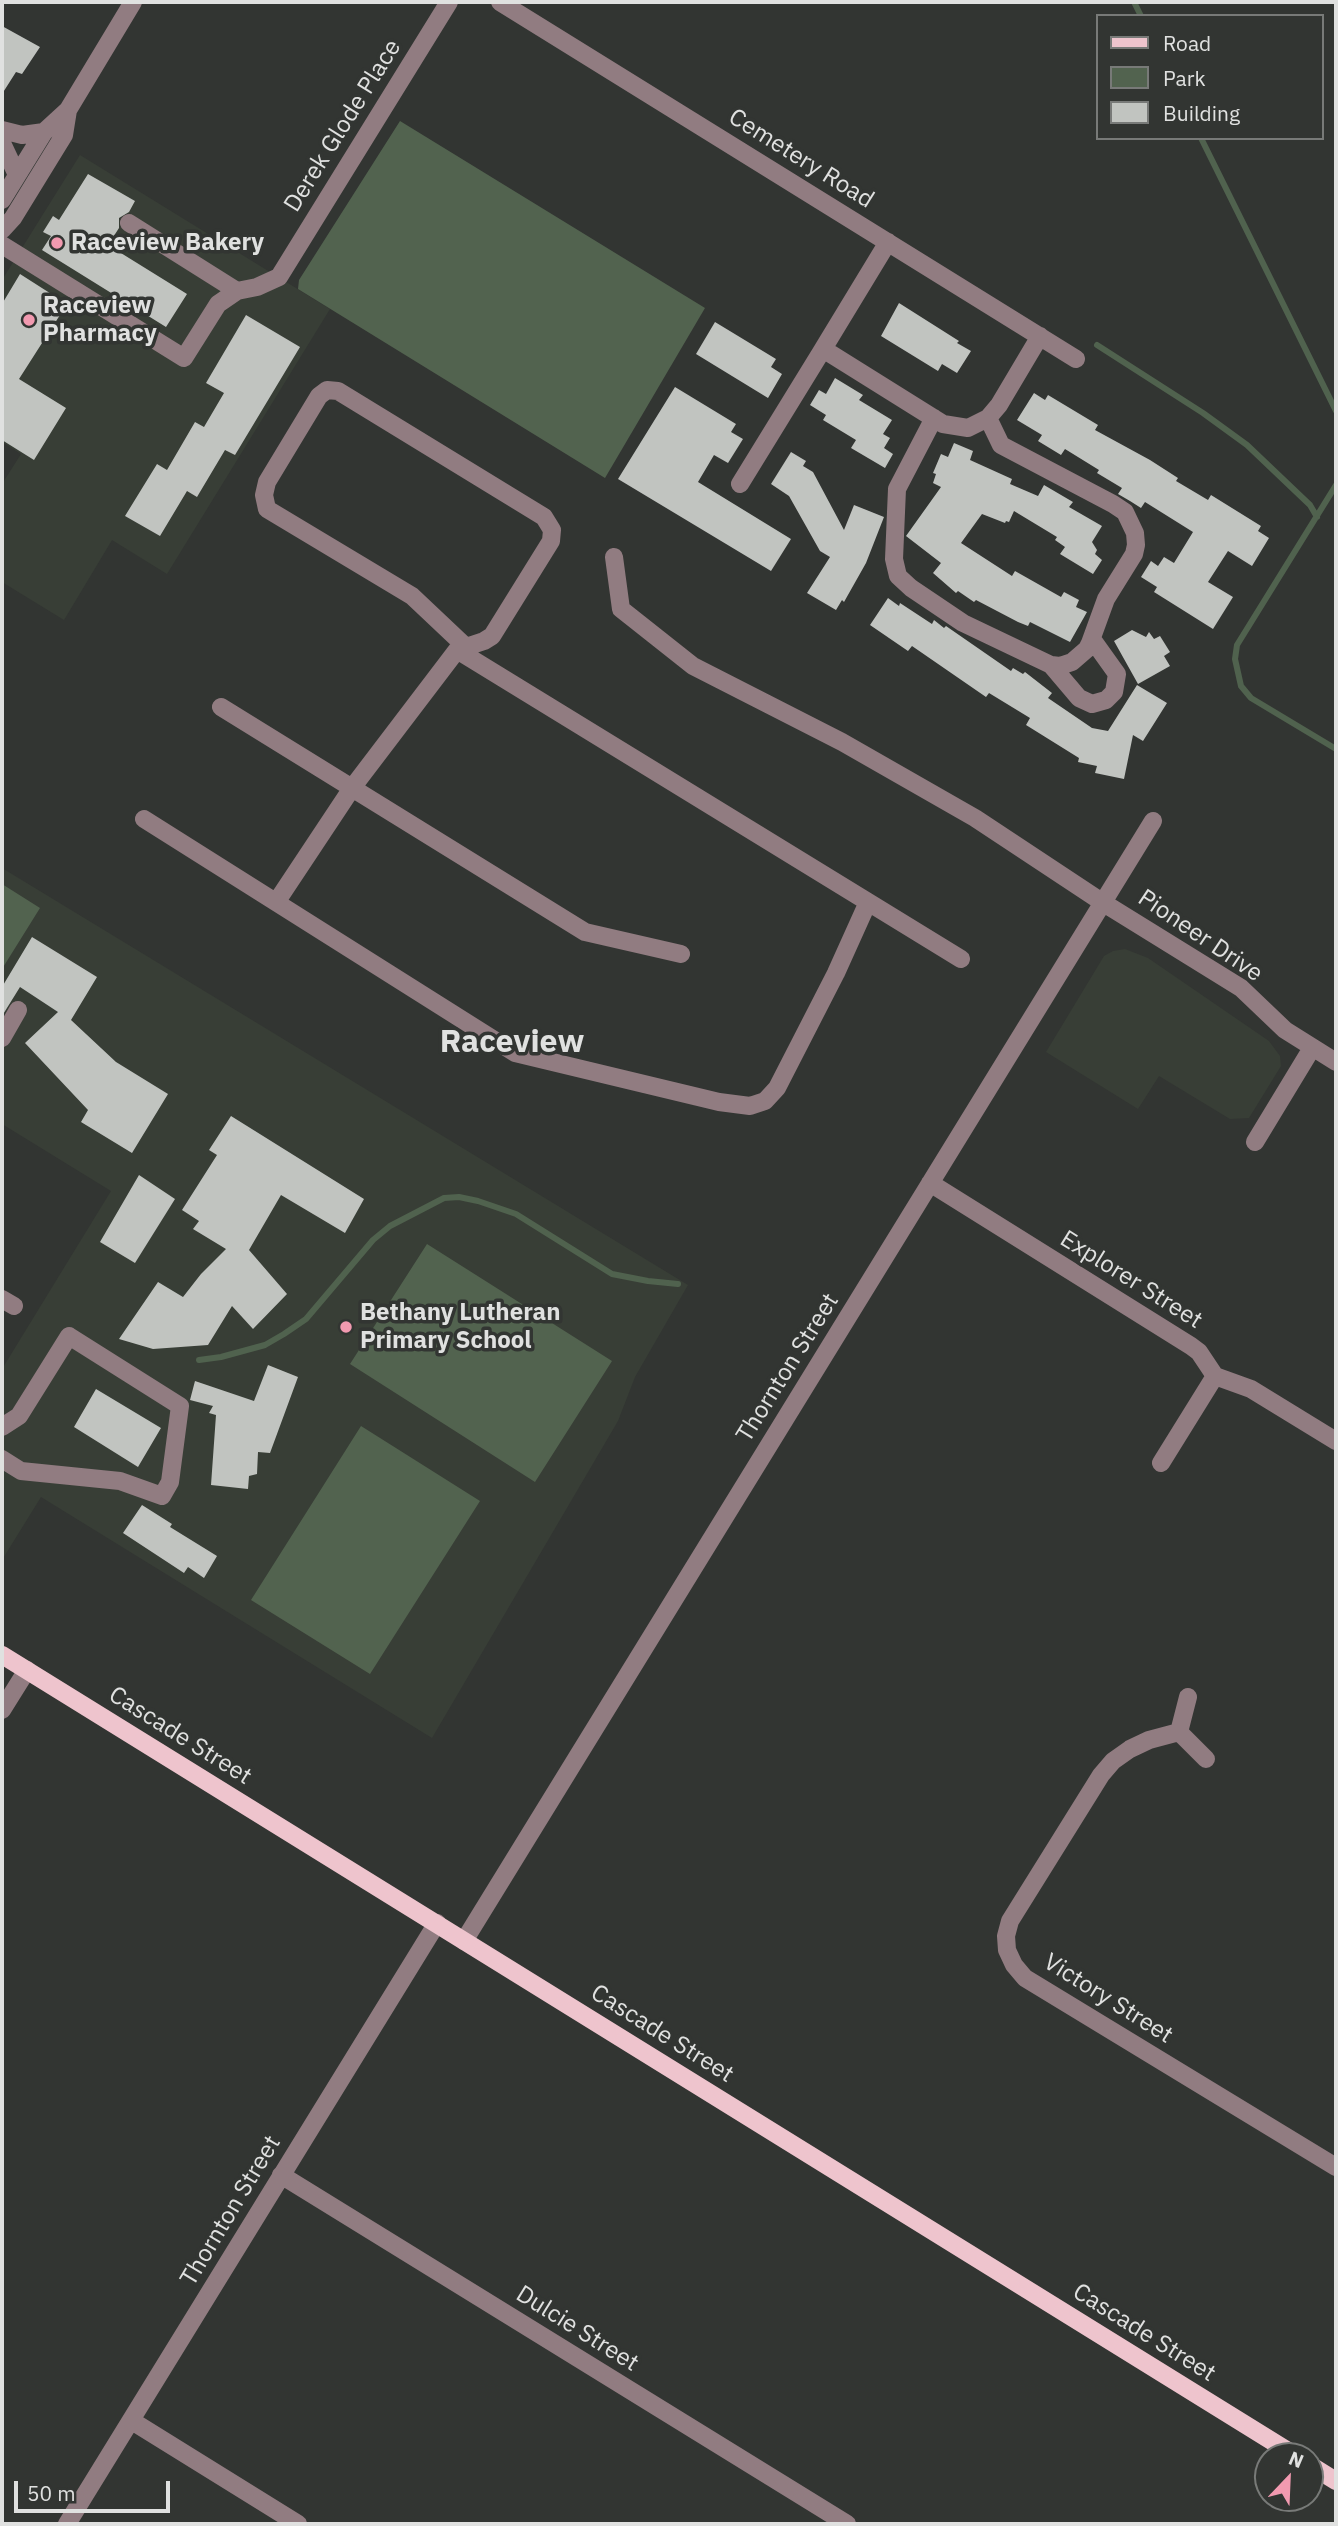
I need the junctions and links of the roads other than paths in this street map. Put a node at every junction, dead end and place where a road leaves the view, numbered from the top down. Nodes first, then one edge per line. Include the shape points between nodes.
1 (133, 2) edge
2 (449, 2) edge
3 (500, 2) edge
4 (68, 110) junction
5 (2, 130) edge
6 (44, 132) junction
7 (2, 143) edge
8 (16, 175) junction
9 (2, 200) edge
10 (130, 223) dead end
11 (2, 230) edge
12 (888, 242) junction
13 (2, 245) edge
14 (237, 290) junction
15 (1040, 336) junction
16 (823, 349) junction
17 (1076, 359) dead end
18 (934, 418) junction
19 (988, 418) junction
20 (740, 484) dead end
21 (614, 557) dead end
22 (1092, 639) junction
23 (461, 648) junction
24 (1051, 665) junction
25 (221, 707) dead end
26 (352, 788) junction
27 (144, 819) dead end
28 (1153, 821) dead end
29 (277, 901) junction
30 (867, 902) junction
31 (1102, 902) junction
32 (681, 954) dead end
33 (961, 959) dead end
34 (19, 1010) dead end
35 (2, 1038) edge
36 (1312, 1048) junction
37 (1336, 1062) edge
38 (1255, 1142) dead end
39 (930, 1183) junction
40 (1215, 1376) junction
41 (2, 1427) edge
42 (1336, 1441) edge
43 (2, 1459) edge
44 (1161, 1463) dead end
45 (2, 1655) edge
46 (27, 1670) junction
47 (1188, 1697) dead end
48 (2, 1710) edge
49 (1179, 1732) junction
50 (1206, 1759) dead end
51 (437, 1923) junction
52 (464, 1941) junction
53 (1336, 2167) edge
54 (281, 2175) junction
55 (132, 2421) junction
56 (1273, 2442) edge
57 (67, 2524) edge
58 (298, 2524) edge
59 (847, 2524) edge

1 - 4 street
2 - 14 street, Derek Glode Place via 279,277
3 - 12 street, Cemetery Road
4 - 6 street
4 - 11 street via 64,135
5 - 6 street via 22,135
6 - 8 street
7 - 8 street
8 - 9 street
10 - 14 street
12 - 15 street, Cemetery Road
12 - 16 street
13 - 14 street via 184,358 218,304
15 - 17 street, Cemetery Road
15 - 19 street
16 - 18 street
16 - 20 street
18 - 19 street via 968,428
18 - 24 street via 897,489 894,559 898,576 962,623
19 - 22 street via 1000,445 1113,504 1125,512 1131,524 1134,554 1106,599
21 - 31 street, Pioneer Drive via 621,609 692,666 842,742 975,818
22 - 24 street via 1072,662
22 - 24 street via 1117,674 1114,692 1106,700 1092,704 1079,698
23 - 23 street via 412,596 267,509 267,482 327,390 338,391 533,510 552,530 551,541 492,636
23 - 26 street
23 - 30 street
25 - 26 street
26 - 29 street
26 - 32 street via 585,932
27 - 29 street
28 - 31 street, Thornton Street
29 - 30 street via 515,1053 750,1106 765,1101 777,1088
30 - 33 street
31 - 36 street, Pioneer Drive via 1241,988 1285,1030
31 - 39 street, Thornton Street
34 - 35 street
36 - 37 street, Pioneer Drive
36 - 38 street
39 - 40 street, Explorer Street via 1191,1346
39 - 52 street, Thornton Street
40 - 42 street via 1251,1389
40 - 44 street
41 - 43 street via 19,1416 69,1336 180,1406 170,1482 162,1496 120,1481 21,1471
45 - 46 main road, Cascade Street
46 - 48 street
46 - 51 main road, Cascade Street
47 - 49 street
49 - 50 street
49 - 53 street, Victory Street via 1130,1749 1101,1775 1010,1921 1007,1950 1025,1978
51 - 52 main road, Cascade Street
51 - 54 street, Thornton Street
52 - 56 main road, Cascade Street
54 - 55 street, Thornton Street
54 - 59 street, Dulcie Street
55 - 57 street, Thornton Street
55 - 58 street

